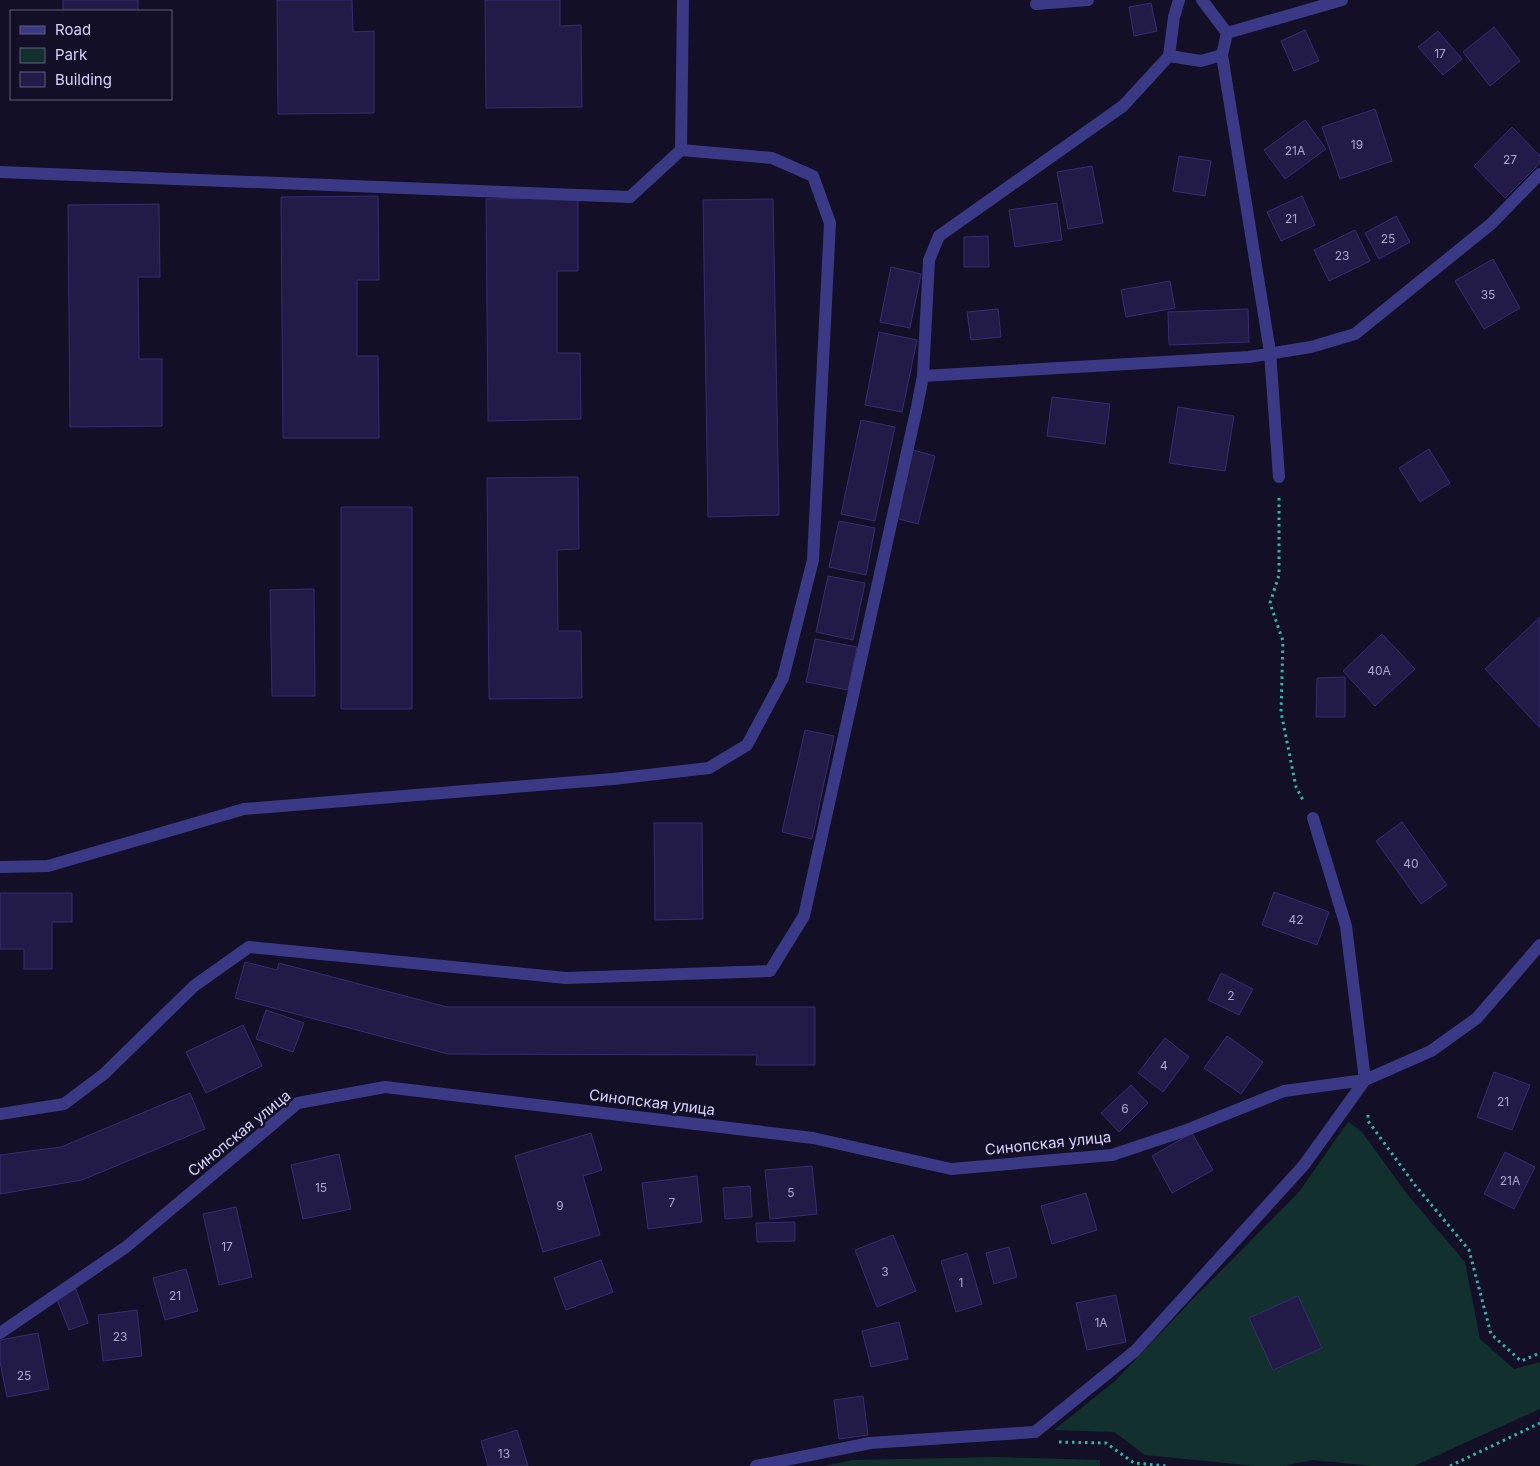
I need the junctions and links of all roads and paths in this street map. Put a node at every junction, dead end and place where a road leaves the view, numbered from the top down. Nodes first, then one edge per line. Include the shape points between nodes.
1 (683, 0) edge
2 (1088, 0) edge
3 (1179, 0) edge
4 (1202, 0) edge
5 (1342, 0) edge
6 (1036, 4) dead end
7 (1226, 33) junction
8 (1222, 55) junction
9 (1169, 56) junction
10 (681, 150) junction
11 (0, 172) edge
12 (1540, 174) edge
13 (1270, 352) junction
14 (923, 376) junction
15 (1279, 477) joint
16 (1313, 818) joint
17 (0, 867) edge
18 (1540, 945) edge
19 (1365, 1080) junction
20 (0, 1114) edge
21 (0, 1333) edge
22 (1540, 1353) edge
23 (1540, 1423) edge
24 (1035, 1432) junction
25 (756, 1466) edge
26 (1167, 1466) edge
27 (1450, 1466) edge

1 - 10 street
2 - 6 street
3 - 9 street
4 - 7 street
5 - 7 street
7 - 8 street
8 - 9 street via 1201,61
8 - 13 street
9 - 14 street via 1123,106 939,236 929,260
10 - 11 street via 630,197
10 - 17 street via 772,158 813,176 830,222 813,560 783,678 747,745 709,768 244,809 48,866
12 - 13 street via 1491,224 1355,334 1311,347
13 - 14 street via 1249,357
13 - 15 street
14 - 20 street via 804,916 770,971 566,978 250,947 194,986 104,1074 64,1104
15 - 16 path via 1279,575 1270,603 1283,641 1280,712 1296,787
16 - 19 street via 1346,926
18 - 19 street, Синопская улица via 1476,1018 1431,1051
19 - 21 street, Синопская улица via 1284,1092 1112,1155 951,1169 812,1138 385,1087 298,1103 126,1246
19 - 22 path via 1368,1121 1414,1185 1469,1250 1491,1334 1521,1361
19 - 24 street via 1304,1165 1135,1351
23 - 27 path
24 - 25 street via 870,1444
24 - 26 path via 1056,1442 1106,1443 1134,1463

